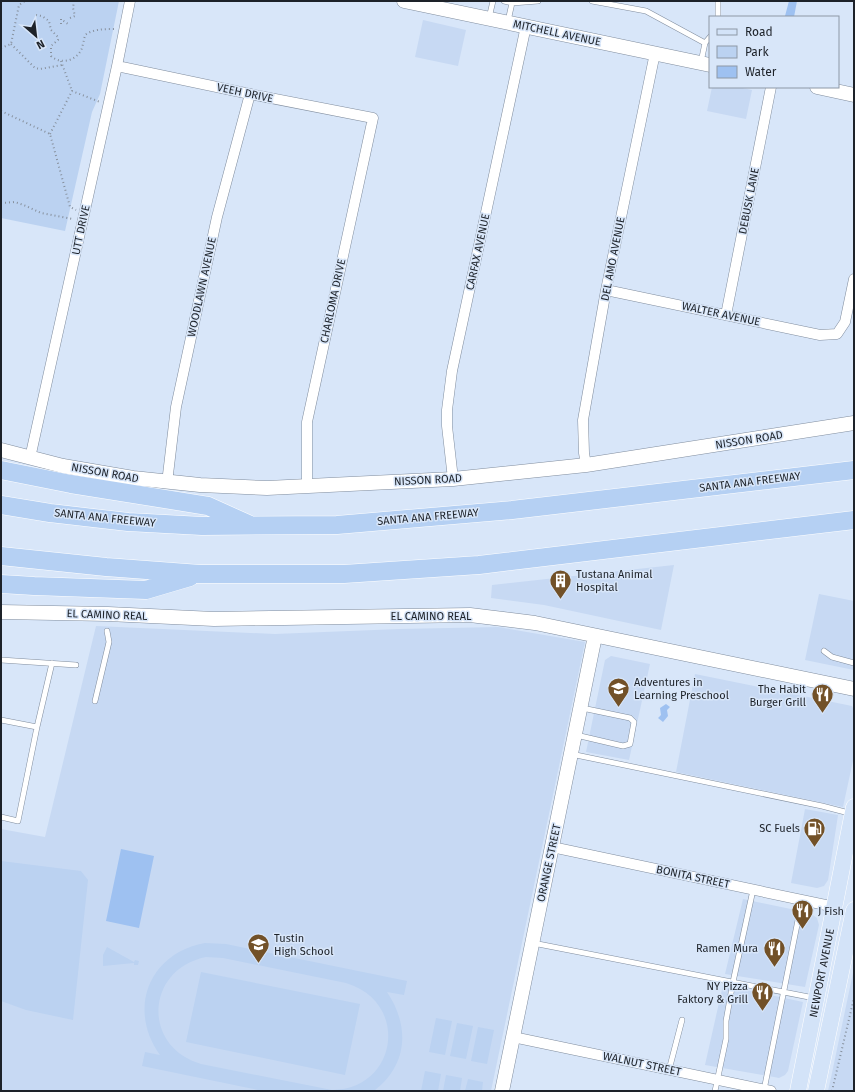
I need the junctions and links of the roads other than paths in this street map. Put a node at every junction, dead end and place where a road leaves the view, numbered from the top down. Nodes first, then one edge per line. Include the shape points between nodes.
1 (130, 1) edge
2 (404, 1) edge
3 (493, 1) edge
4 (504, 1) edge
5 (538, 1) edge
6 (592, 1) edge
7 (718, 1) edge
8 (512, 3) junction
9 (718, 16) edge
10 (489, 19) junction
11 (508, 23) junction
12 (526, 26) junction
13 (709, 38) edge
14 (705, 43) junction
15 (655, 53) junction
16 (705, 64) edge
17 (117, 66) junction
18 (771, 88) edge
19 (822, 88) edge
20 (250, 94) junction
21 (854, 95) edge
22 (373, 118) joint
23 (854, 279) edge
24 (606, 290) junction
25 (726, 315) junction
26 (854, 423) edge
27 (1, 450) edge
28 (30, 458) junction
29 (586, 465) junction
30 (1, 470) edge
31 (854, 470) edge
32 (453, 479) junction
33 (167, 482) junction
34 (307, 486) junction
35 (1, 505) edge
36 (854, 520) edge
37 (254, 527) junction
38 (1, 556) edge
39 (200, 574) junction
40 (1, 584) edge
41 (1, 612) edge
42 (107, 631) dead end
43 (595, 636) junction
44 (824, 651) dead end
45 (1, 660) edge
46 (52, 663) junction
47 (854, 663) edge
48 (76, 665) dead end
49 (854, 689) edge
50 (95, 701) dead end
51 (581, 708) junction
52 (1, 720) edge
53 (37, 727) junction
54 (575, 735) junction
55 (571, 754) junction
56 (853, 815) edge
57 (1, 817) edge
58 (552, 847) junction
59 (753, 890) junction
60 (802, 900) junction
61 (835, 907) junction
62 (854, 910) edge
63 (532, 942) junction
64 (733, 982) junction
65 (785, 992) junction
66 (817, 999) junction
67 (682, 1020) dead end
68 (513, 1037) junction
69 (669, 1070) junction
70 (717, 1080) junction
71 (502, 1091) edge
72 (715, 1091) edge
73 (767, 1091) edge
74 (798, 1091) edge
75 (816, 1091) edge

1 - 17 street, UTT DRIVE
2 - 10 street, MITCHELL AVENUE
3 - 10 lane
4 - 8 lane
5 - 8 lane
6 - 14 lane via 646,11
7 - 9 lane
8 - 11 lane
10 - 11 street, MITCHELL AVENUE
11 - 12 street, MITCHELL AVENUE
12 - 15 street, MITCHELL AVENUE
12 - 32 street, CARFAX AVENUE via 452,371 447,426
13 - 14 lane
14 - 16 lane
15 - 16 street, MITCHELL AVENUE
15 - 24 street, DEL AMO AVENUE
17 - 20 street, VEEH DRIVE
17 - 28 street, UTT DRIVE
18 - 25 street, DEBUSK LANE
19 - 21 street
20 - 22 street, VEEH DRIVE
20 - 33 street, WOODLAWN AVENUE via 217,217 176,408
22 - 34 street, CHARLOMA DRIVE via 307,422
23 - 25 street, WALTER AVENUE via 845,322 837,334 820,335
24 - 25 street, WALTER AVENUE
24 - 29 street, DEL AMO AVENUE via 583,420
26 - 29 street, NISSON ROAD
27 - 28 street, NISSON ROAD
28 - 33 street, NISSON ROAD via 84,470
29 - 32 street, NISSON ROAD
30 - 37 highway via 208,506
31 - 37 highway, SANTA ANA FREEWAY via 512,510 337,525
32 - 34 street, NISSON ROAD
33 - 34 street, NISSON ROAD via 267,488
35 - 37 highway, SANTA ANA FREEWAY via 128,522
36 - 39 highway via 423,570 344,574
38 - 39 highway
39 - 40 highway via 146,590
41 - 43 street, EL CAMINO REAL via 108,614 214,620 470,614 535,623
42 - 50 lane via 109,642
43 - 49 street, EL CAMINO REAL
43 - 51 street, ORANGE STREET
44 - 47 lane via 832,657
45 - 46 lane
46 - 48 lane
46 - 53 lane
51 - 54 street, ORANGE STREET
51 - 54 lane via 630,718 634,722 630,744 623,746
52 - 53 lane
53 - 57 lane via 18,821
54 - 55 street, ORANGE STREET
55 - 56 lane via 822,806
55 - 58 street, ORANGE STREET
56 - 61 main road, NEWPORT AVENUE
58 - 59 street, BONITA STREET
58 - 63 street, ORANGE STREET
59 - 60 street, BONITA STREET
59 - 64 lane
60 - 61 street, BONITA STREET
60 - 65 lane
61 - 66 main road, NEWPORT AVENUE
62 - 75 main road, NEWPORT AVENUE
63 - 64 lane
63 - 68 street, ORANGE STREET
64 - 65 lane
64 - 70 lane via 726,1021 726,1040
65 - 66 lane
65 - 73 lane
66 - 74 main road, NEWPORT AVENUE
67 - 69 lane
68 - 69 street, WALNUT STREET
68 - 71 street, ORANGE STREET
69 - 70 street, WALNUT STREET
70 - 72 lane
70 - 73 street, WALNUT STREET

